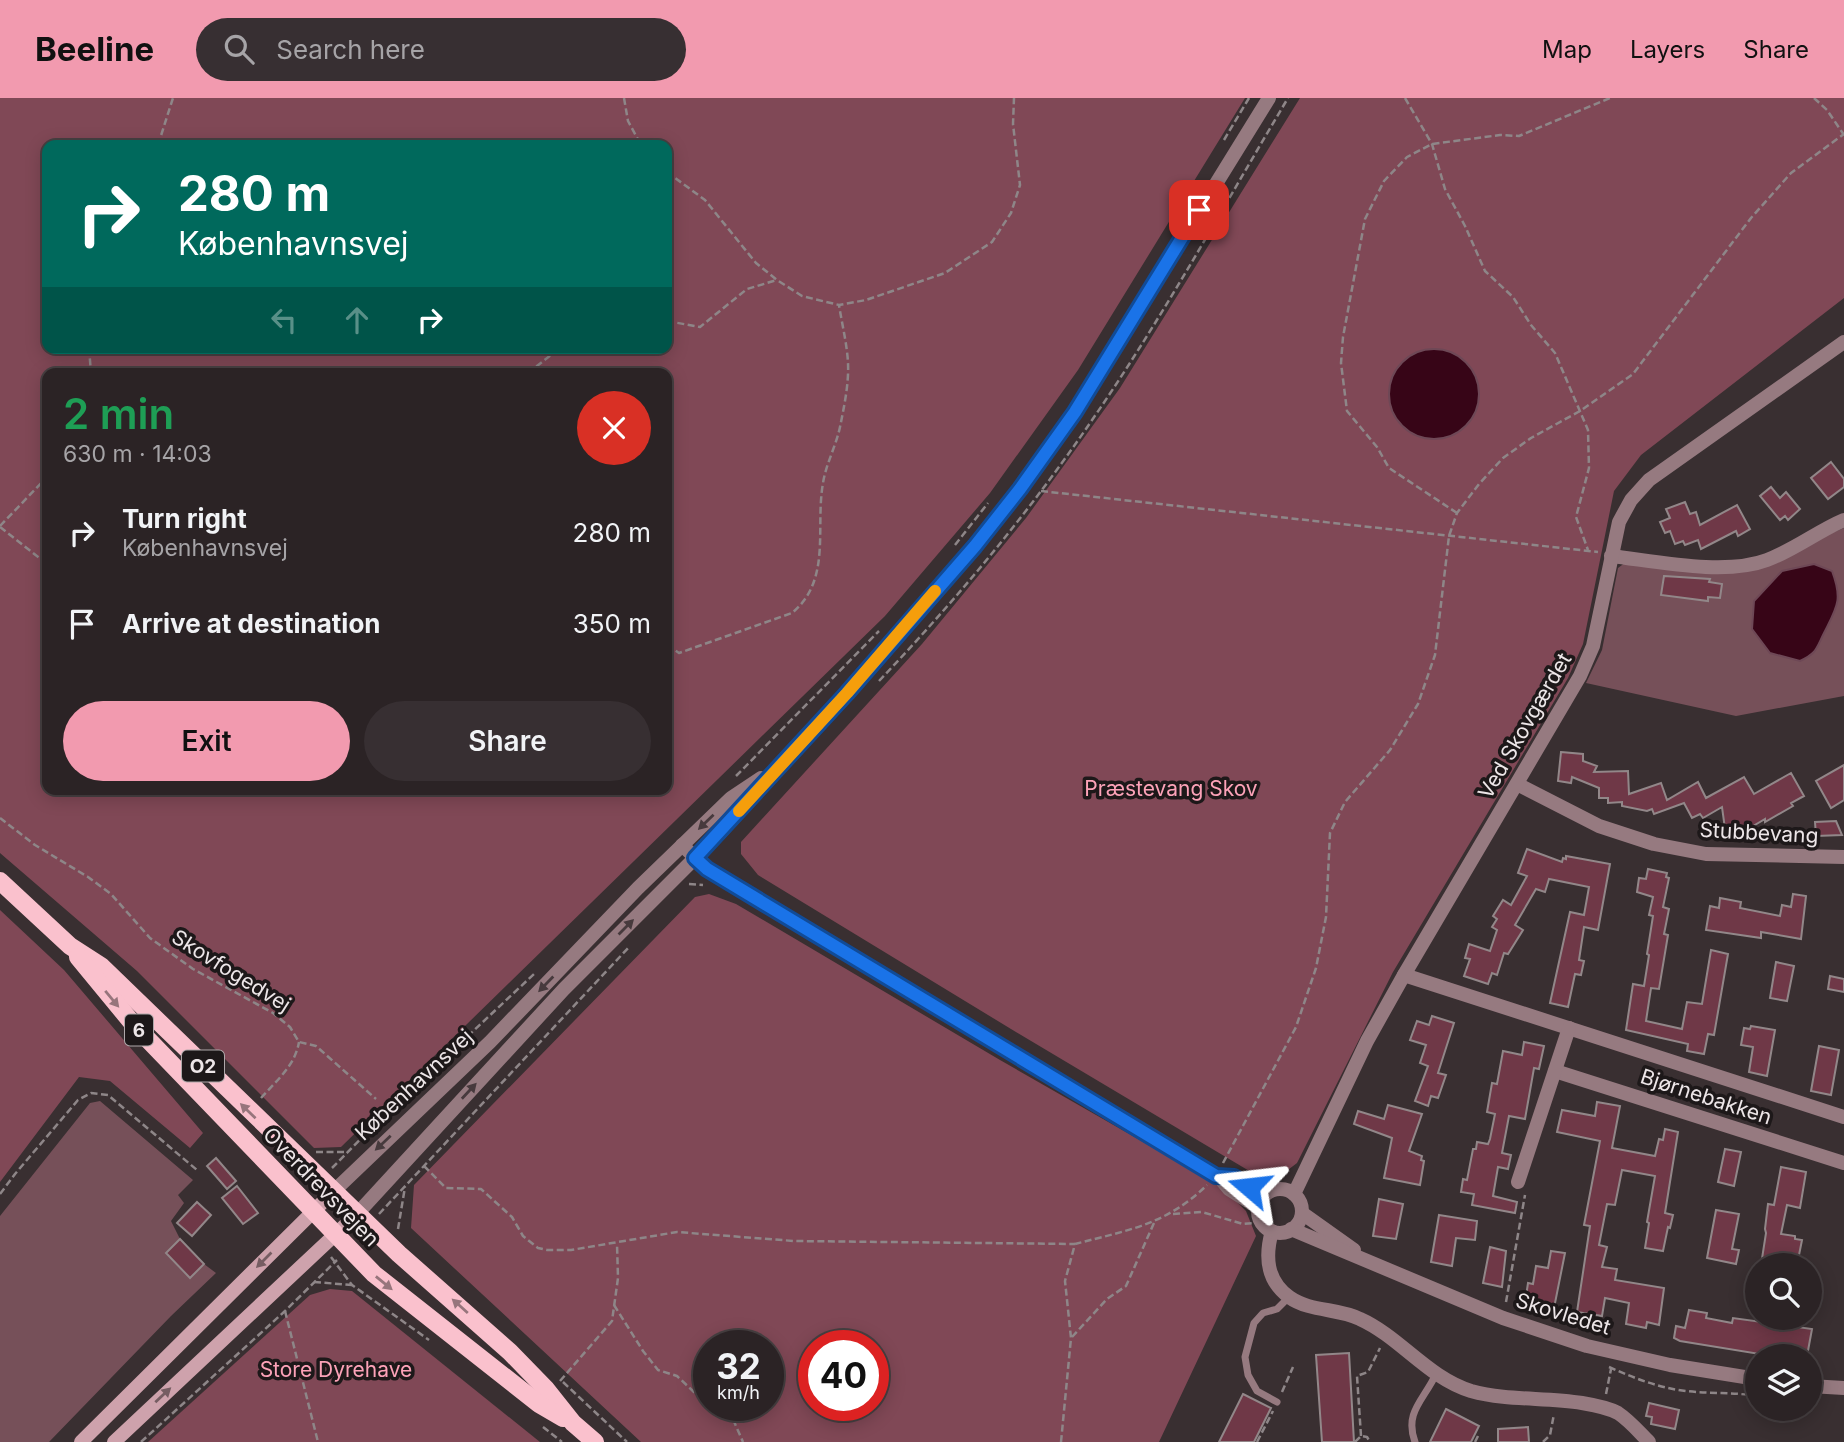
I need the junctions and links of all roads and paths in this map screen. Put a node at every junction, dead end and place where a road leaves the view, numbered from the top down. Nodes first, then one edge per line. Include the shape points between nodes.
1 (173, 98) edge
2 (624, 98) edge
3 (1014, 98) edge
4 (1249, 98) edge
5 (1269, 98) edge
6 (1405, 98) edge
7 (1610, 98) edge
8 (1814, 98) edge
9 (1844, 134) edge
10 (1224, 139) dead end
11 (160, 140) edge
12 (638, 140) edge
13 (1432, 144) junction
14 (672, 176) edge
15 (777, 280) junction
16 (839, 305) junction
17 (672, 322) edge
18 (1844, 342) edge
19 (552, 354) edge
20 (534, 368) edge
21 (1580, 411) junction
22 (42, 482) edge
23 (1020, 489) junction
24 (996, 494) dead end
25 (1457, 513) junction
26 (1844, 520) edge
27 (0, 526) edge
28 (1449, 536) junction
29 (953, 547) dead end
30 (1588, 550) junction
31 (1611, 556) junction
32 (42, 560) edge
33 (887, 624) dead end
34 (672, 648) edge
35 (779, 766) junction
36 (733, 778) dead end
37 (1517, 784) junction
38 (0, 818) edge
39 (682, 845) junction
40 (695, 858) junction
41 (1844, 858) edge
42 (0, 881) edge
43 (70, 946) junction
44 (540, 969) dead end
45 (1404, 975) junction
46 (1569, 1028) junction
47 (299, 1042) junction
48 (1555, 1071) junction
49 (376, 1099) dead end
50 (248, 1111) junction
51 (1844, 1117) edge
52 (312, 1152) dead end
53 (348, 1152) junction
54 (1844, 1163) edge
55 (424, 1166) dead end
56 (197, 1170) dead end
57 (1218, 1177) junction
58 (1518, 1182) joint
59 (328, 1185) junction
60 (0, 1194) edge
61 (1294, 1194) junction
62 (312, 1212) junction
63 (357, 1213) junction
64 (1302, 1213) junction
65 (1170, 1214) junction
66 (1264, 1215) junction
67 (1154, 1223) junction
68 (1291, 1229) junction
69 (335, 1235) junction
70 (617, 1244) junction
71 (1075, 1244) junction
72 (1366, 1260) junction
73 (352, 1285) dead end
74 (1289, 1297) junction
75 (614, 1305) junction
76 (285, 1311) junction
77 (1503, 1318) junction
78 (1385, 1334) junction
79 (1071, 1338) junction
80 (1614, 1352) junction
81 (1436, 1374) junction
82 (1745, 1377) edge
83 (562, 1380) dead end
84 (1822, 1387) edge
85 (1844, 1388) edge
86 (693, 1391) edge
87 (1556, 1399) junction
88 (1278, 1402) dead end
89 (1602, 1408) junction
90 (734, 1421) edge
91 (573, 1423) junction
92 (1361, 1436) junction
93 (1478, 1436) dead end
94 (81, 1442) edge
95 (114, 1442) edge
96 (141, 1442) edge
97 (318, 1442) edge
98 (596, 1442) edge
99 (743, 1442) edge
100 (1061, 1442) edge
101 (1355, 1442) edge
102 (1370, 1442) edge
103 (1415, 1442) edge
104 (1475, 1442) edge
105 (1543, 1442) edge
106 (1649, 1442) edge

1 - 11 path
2 - 12 path
3 - 16 path via 1020,185 1011,213 992,242 944,273
4 - 10 path
5 - 23 street, Københavnsvej via 1075,412
6 - 13 path
7 - 13 path via 1519,136
8 - 9 path
9 - 21 path via 1791,173 1751,218 1633,374
13 - 21 path via 1445,189 1485,271 1513,297 1555,352
13 - 25 path via 1407,157 1384,181 1365,219 1341,363 1347,411 1389,468
14 - 15 path via 705,200 756,263
15 - 16 path via 802,296
15 - 17 path via 747,289 700,327
16 - 34 path via 848,363 845,393 840,429 823,481 820,555 805,603 792,613 679,653
18 - 31 street, Ved Skovgærdet via 1649,480 1619,522
19 - 20 path
21 - 25 path via 1503,458
21 - 30 path via 1588,430 1589,468 1576,517
22 - 27 path
23 - 28 path
23 - 35 street, Københavnsvej via 862,676
24 - 29 path
25 - 28 path
26 - 31 street via 1767,560 1744,565 1707,567
27 - 32 path
28 - 30 path
28 - 57 path via 1435,655 1418,704 1390,750 1345,802 1330,833 1326,918 1316,968 1296,1027
30 - 31 path
31 - 37 street, Ved Skovgærdet via 1593,646
33 - 36 path
35 -> 39 street, Københavnsvej via 731,798
35 - 40 street, Københavnsvej
37 - 41 street, Stubbevang via 1599,826 1654,844 1706,854
37 - 45 street, Ved Skovgærdet
38 - 47 path, Skovfogedvej via 111,894 150,938 192,969 273,1013
39 - 40 street
39 -> 59 street, Københavnsvej via 490,1042
40 - 57 street
63 -> 40 street, Københavnsvej via 564,989
42 - 43 main road, Overdrevsvejen / 6
43 - 50 main road, Overdrevsvejen / O2 via 101,966
43 -> 62 main road, Overdrevsvejen / 6 via 134,1025
44 - 53 path
45 - 46 street, Bjørnebakken
45 - 61 street, Ved Skovgærdet
46 - 48 street
46 - 51 street, Bjørnebakken
47 - 49 path, Skovfogedvej via 316,1046
47 - 50 path via 290,1066
48 - 54 street, Bjørnebakken
48 - 58 street
50 - 59 main road, Overdrevsvejen / O2
52 - 53 path
53 - 59 path
55 - 70 path via 446,1188 481,1189 538,1248 570,1250
56 - 60 path via 108,1095 91,1093 78,1100
57 - 65 path
57 - 66 street
58 - 77 path via 1527,1185
59 - 62 main road, Københavnsvej
59 - 63 main road, Overdrevsvejen / O2
61 - 64 street
61 - 66 street via 1271,1191
62 - 69 main road, Overdrevsvejen / 6
62 -> 94 main road, Københavnsvej
63 - 69 main road, Københavnsvej
91 -> 63 main road, Overdrevsvejen via 510,1352
64 - 68 street
64 - 72 street, Skovledet
65 - 66 path via 1202,1212 1242,1224
65 - 67 path
66 - 68 street via 1282,1232
66 - 74 street via 1268,1267
67 - 71 path
67 - 79 path via 1126,1286 1107,1299
68 - 72 street, Skovledet
69 -> 91 main road, Overdrevsvejen / 6 via 424,1315 539,1404
95 -> 69 main road, Københavnsvej
70 - 71 path via 677,1232 794,1241
70 - 75 path
71 - 79 path via 1065,1281
72 - 77 street, Skovledet
73 - 76 path via 314,1282
74 - 78 street via 1308,1307 1361,1319
74 - 88 lane via 1254,1323 1245,1357 1257,1391
75 - 83 path via 612,1321
75 - 86 path via 658,1370 677,1376
76 - 96 path
76 - 97 path
77 - 80 street, Skovledet
78 - 81 street
78 - 92 path via 1373,1366 1357,1376
79 - 100 path
80 - 82 street, Skovledet
80 - 89 path
81 - 87 street via 1468,1390 1495,1396
81 - 103 lane via 1410,1421
84 - 85 street
87 - 89 street
87 - 105 path via 1550,1435
89 - 106 street via 1615,1412
90 - 99 path
91 - 98 main road, Overdrevsvejen / 6
92 - 101 path
92 - 102 path
93 - 104 path

